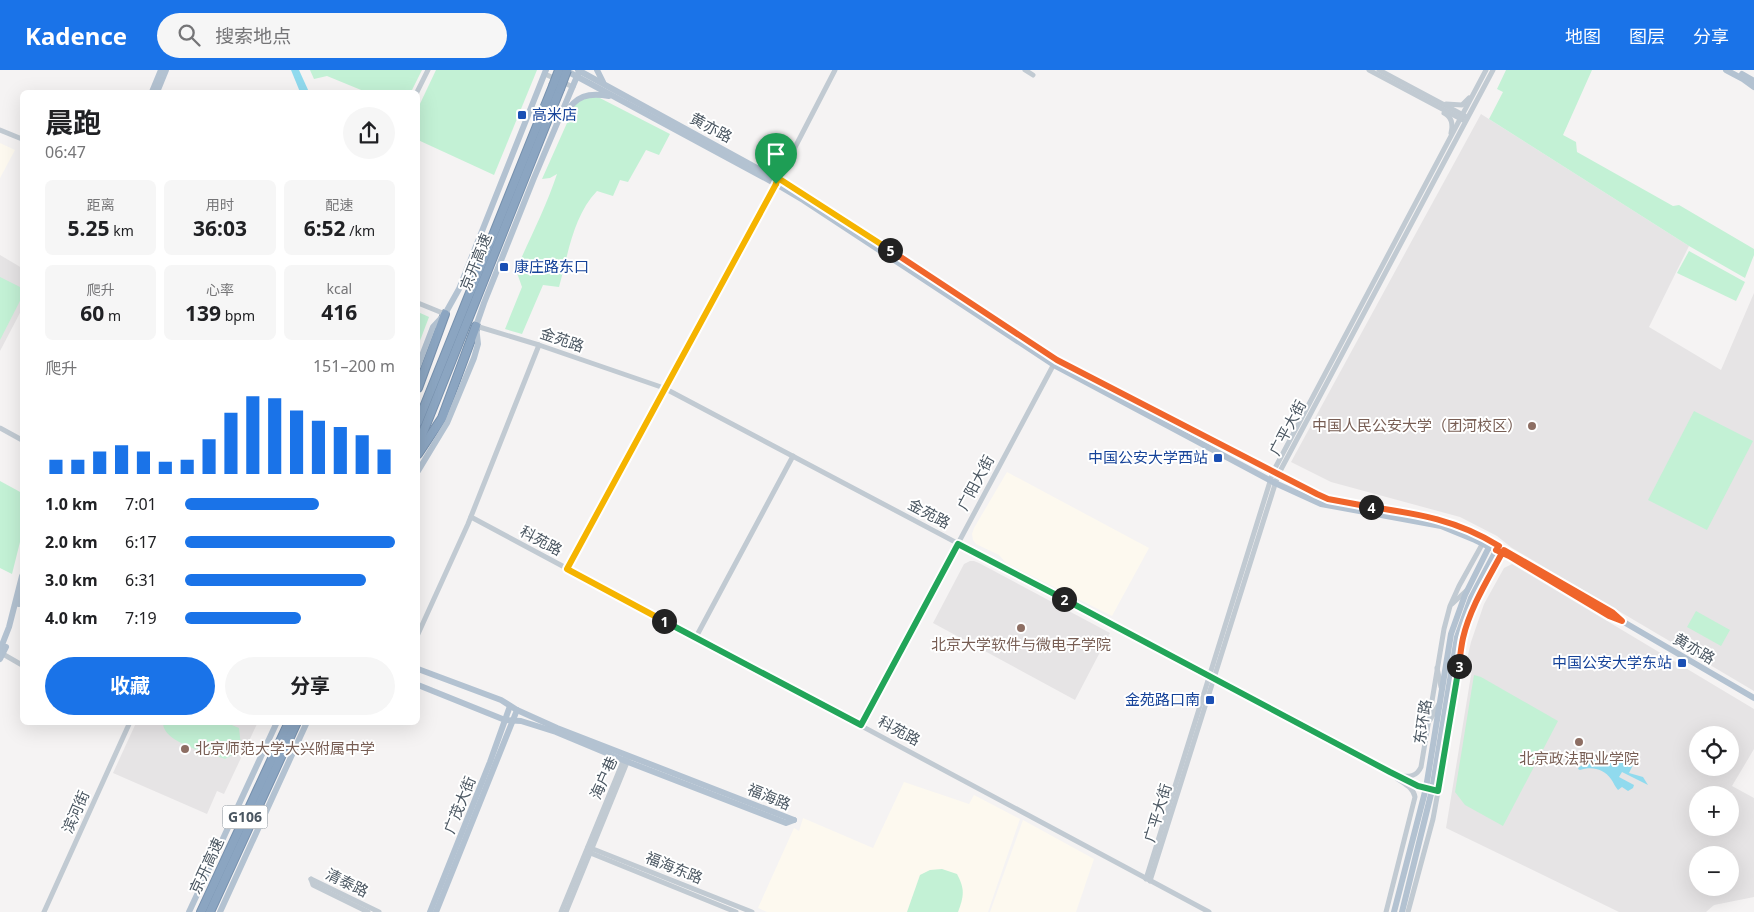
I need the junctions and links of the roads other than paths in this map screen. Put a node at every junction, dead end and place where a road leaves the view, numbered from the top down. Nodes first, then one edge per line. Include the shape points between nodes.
1 (161, 70) edge
2 (166, 70) edge
3 (428, 70) edge
4 (559, 70) edge
5 (566, 70) edge
6 (597, 70) edge
7 (835, 70) edge
8 (1025, 70) edge
9 (1369, 70) edge
10 (1379, 70) edge
11 (1486, 70) edge
12 (1493, 70) edge
13 (1726, 70) edge
14 (1734, 70) edge
15 (545, 72) edge
16 (579, 72) edge
17 (1033, 75) dead end
18 (1754, 80) edge
19 (605, 85) junction
20 (556, 87) junction
21 (573, 87) junction
22 (1754, 87) edge
23 (153, 90) edge
24 (158, 90) edge
25 (418, 90) edge
26 (1476, 90) junction
27 (614, 96) junction
28 (1428, 101) junction
29 (1441, 103) junction
30 (1464, 118) junction
31 (558, 123) junction
32 (0, 130) edge
33 (20, 138) edge
34 (1449, 141) junction
35 (777, 181) junction
36 (420, 304) edge
37 (445, 314) junction
38 (476, 326) junction
39 (539, 345) junction
40 (420, 361) edge
41 (1055, 362) junction
42 (420, 383) edge
43 (664, 388) junction
44 (420, 417) edge
45 (0, 428) edge
46 (20, 439) edge
47 (420, 440) edge
48 (420, 451) edge
49 (792, 456) junction
50 (420, 468) edge
51 (1275, 474) junction
52 (1272, 481) junction
53 (471, 517) junction
54 (1488, 543) junction
55 (958, 544) junction
56 (1500, 550) junction
57 (567, 569) junction
58 (20, 584) edge
59 (1468, 589) junction
60 (20, 600) edge
61 (1450, 606) junction
62 (420, 630) edge
63 (696, 637) junction
64 (1455, 644) junction
65 (1, 654) edge
66 (1459, 661) junction
67 (20, 664) edge
68 (1437, 665) junction
69 (420, 670) edge
70 (1211, 677) junction
71 (420, 686) edge
72 (1442, 687) junction
73 (1754, 698) edge
74 (1439, 703) junction
75 (510, 706) junction
76 (517, 710) junction
77 (505, 720) junction
78 (1450, 720) junction
79 (513, 721) junction
80 (129, 725) edge
81 (276, 725) edge
82 (288, 725) edge
83 (297, 725) edge
84 (306, 725) edge
85 (861, 725) junction
86 (1427, 725) junction
87 (1439, 744) junction
88 (626, 759) junction
89 (1390, 772) junction
90 (1398, 776) junction
91 (1432, 790) junction
92 (1415, 797) junction
93 (1419, 815) junction
94 (589, 850) junction
95 (1421, 864) junction
96 (1148, 880) junction
97 (1410, 880) junction
98 (44, 912) edge
99 (189, 912) edge
100 (201, 912) edge
101 (210, 912) edge
102 (220, 912) edge
103 (368, 912) edge
104 (380, 912) edge
105 (433, 912) edge
106 (561, 912) edge
107 (566, 912) edge
108 (736, 912) edge
109 (752, 912) edge
110 (1209, 912) edge
111 (1388, 912) edge
112 (1405, 912) edge

1 - 23 main road
2 - 24 main road
3 - 25 street
4 - 20 highway, bridge
5 - 16 main road
5 - 20 highway, bridge
6 - 19 main road
7 - 35 street
8 - 17 street
9 - 28 street
10 - 29 street
11 - 26 street, 广平大街
12 - 30 street, 广平大街
13 - 22 main road
14 - 18 main road
15 - 21 street
15 - 37 main road via 459,289
16 - 19 main road, 黄亦路
16 - 21 main road
16 - 27 main road, 黄亦路
19 - 35 main road, 黄亦路
20 - 44 highway, 京开高速
20 - 47 highway, 京开高速
21 - 31 main road
26 - 29 street via 1458,106
26 - 30 street, 广平大街
27 - 31 main road via 594,94 581,97 571,104
27 - 35 main road, 黄亦路
28 - 30 street
28 - 34 street via 1450,118
29 - 30 street
30 - 34 street, 广平大街
30 - 51 street, 广平大街
31 - 38 main road
32 - 33 street
34 - 51 street, 广平大街
35 - 41 main road, 黄亦路
35 - 43 street
36 - 37 street
37 - 40 main road via 433,327
37 - 42 highway
38 - 39 street, 金苑路
38 - 48 highway via 442,418
38 - 50 main road via 478,344 474,358 448,423
39 - 43 street, 金苑路
39 - 53 street
41 - 51 main road, 黄亦路
41 - 52 main road, 黄亦路
41 - 55 street, 广阳大街
43 - 49 street, 金苑路
43 - 57 street
45 - 46 street
49 - 55 street, 金苑路
49 - 63 street
51 - 52 street, 广平大街
51 - 54 main road, 黄亦路 via 1328,499 1428,516 1454,524
52 - 54 main road, 黄亦路 via 1321,504 1426,522
52 - 70 street, 广平大街
53 - 57 street, 科苑路
53 - 62 street
54 - 56 main road, 黄亦路
54 - 59 main road, 东环路
54 - 61 street via 1459,586
55 - 70 street, 金苑路
55 - 85 street, 广阳大街
56 - 64 main road, 东环路 via 1464,613
56 - 66 street via 1468,622
56 - 73 main road, 黄亦路
57 - 63 street, 科苑路
58 - 65 main road
59 - 61 street
59 - 72 main road, 东环路 via 1450,634
60 - 65 main road via 11,634
61 - 68 street
63 - 85 street, 科苑路
64 - 66 street
64 - 87 main road, 东环路
65 - 67 street
66 - 78 street
68 - 72 street
68 - 86 street
69 - 75 main road, 福海路
70 - 89 street, 金苑路
70 - 96 street, 广平大街
71 - 77 main road, 福海路
72 - 74 main road, 东环路
74 - 86 street
74 - 91 main road, 东环路
75 - 76 main road, 福海路
75 - 77 main road, 广茂大街
76 - 79 main road, 广茂大街
76 - 88 main road, 福海路
77 - 79 main road, 福海路
77 - 105 main road, 广茂大街 via 433,903
78 - 87 street
78 - 91 street
79 - 88 main road, 福海路 via 556,732
79 - 105 main road, 广茂大街
80 - 98 street, 滨河街
81 - 99 main road
82 - 100 highway, 京开高速 / G106
83 - 101 highway, 京开高速 / G106
84 - 102 main road
85 - 96 street, 科苑路
86 - 90 street via 1419,772
87 - 91 main road, 东环路
88 - 88 main road, 福海路 via 786,823 794,820
88 - 94 street, 海户巷
89 - 90 street, 金苑路
89 - 92 street via 1409,787
90 - 91 street, 金苑路
91 - 93 main road, 东环路
91 - 95 street via 1432,819
91 - 97 main road, 东环路
92 - 93 street
92 - 111 street
93 - 111 main road, 东环路
94 - 106 street, 海户巷
94 - 107 street, 海户巷
94 - 108 street, 福海东路
94 - 109 street, 福海东路
95 - 97 street
95 - 112 street
96 - 110 street, 科苑路
97 - 112 main road, 东环路
103 - 104 street, 清泰路 via 313,885 311,879

